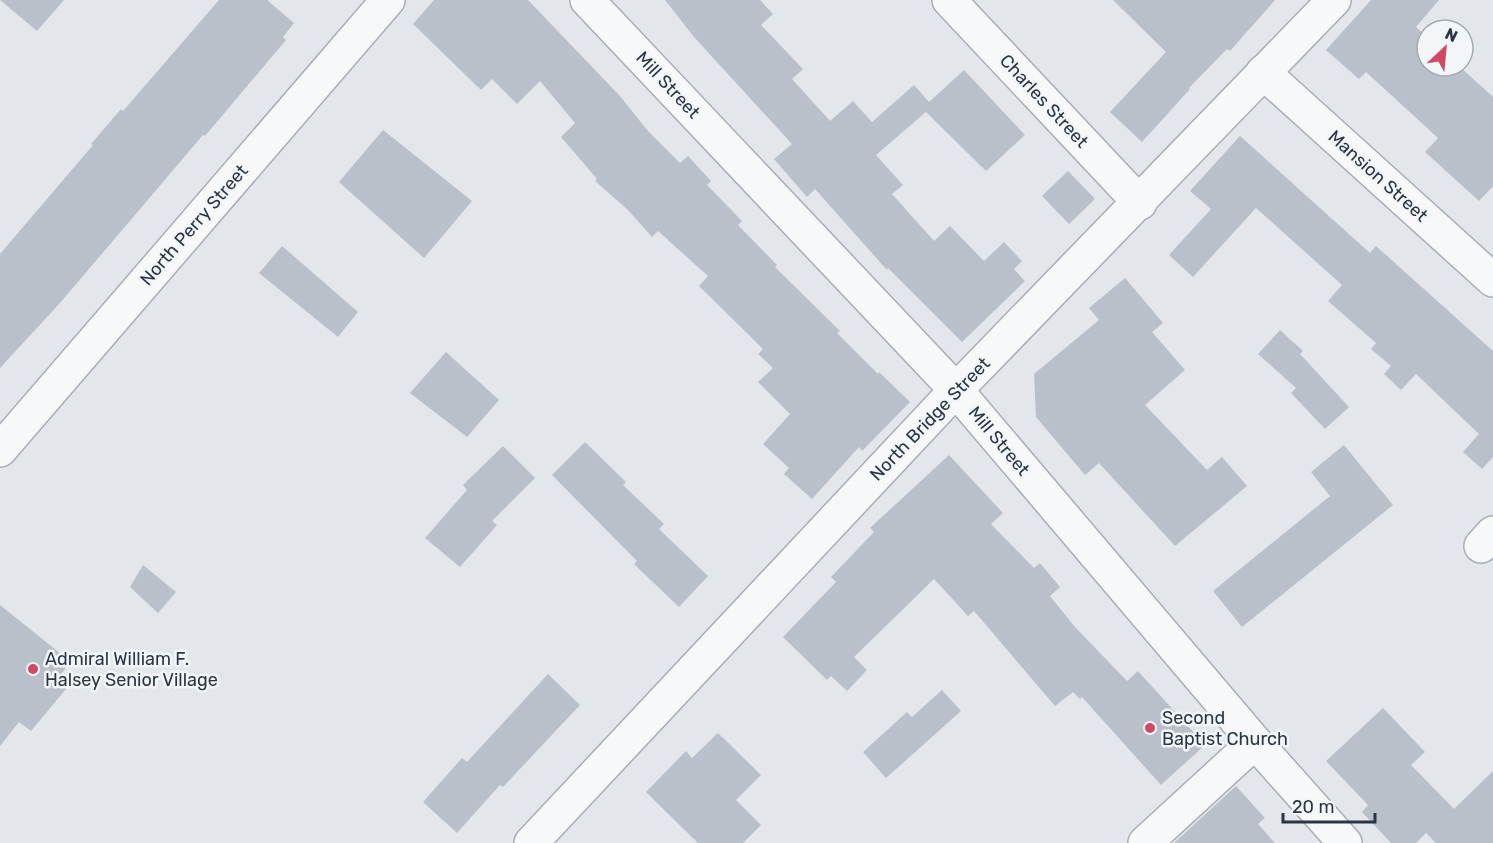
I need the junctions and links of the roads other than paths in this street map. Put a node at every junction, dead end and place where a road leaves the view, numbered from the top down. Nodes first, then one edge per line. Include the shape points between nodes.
1 (388, 0) edge
2 (587, 0) edge
3 (949, 0) edge
4 (1334, 0) edge
5 (1263, 72) junction
6 (1140, 203) junction
7 (1493, 280) edge
8 (956, 390) junction
9 (0, 450) edge
10 (1255, 742) junction
11 (531, 843) edge
12 (1145, 843) edge
13 (1345, 843) edge

1 - 9 street, North Perry Street
2 - 8 street, Mill Street
3 - 6 street, Charles Street
4 - 5 street, North Bridge Street
5 - 6 street, North Bridge Street
5 - 7 street, Mansion Street
6 - 8 street, North Bridge Street
8 - 10 street, Mill Street
8 - 11 street, North Bridge Street
10 - 12 street
10 - 13 street, Mill Street

